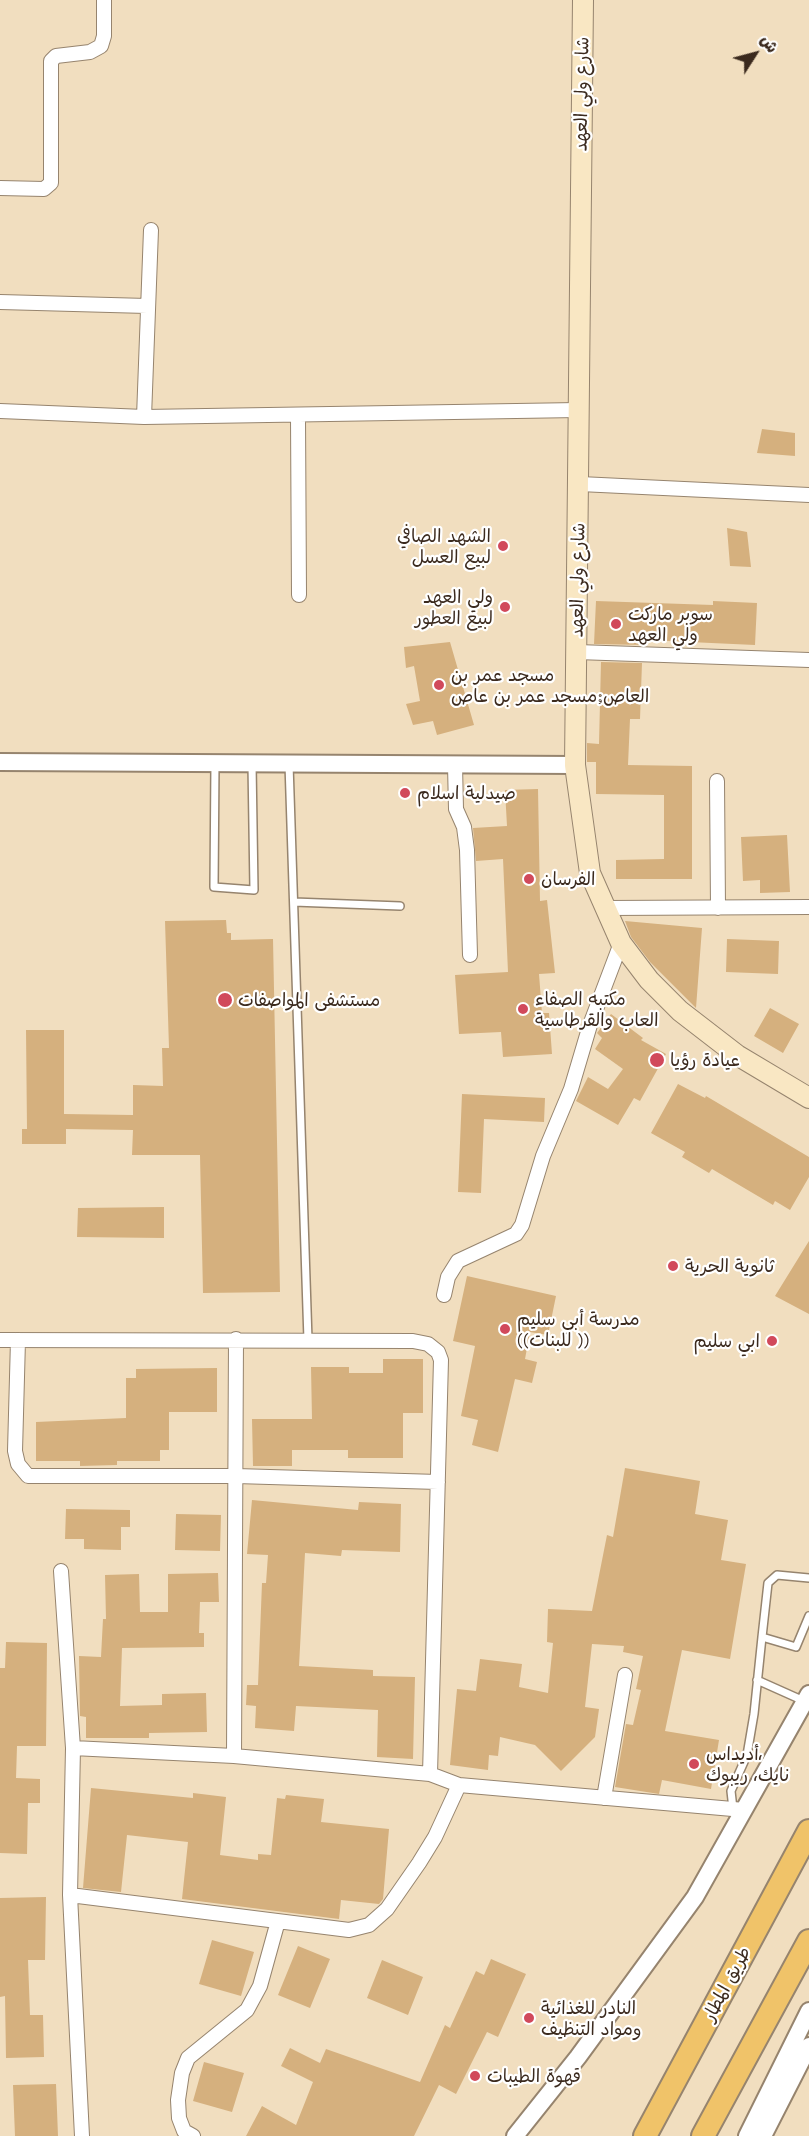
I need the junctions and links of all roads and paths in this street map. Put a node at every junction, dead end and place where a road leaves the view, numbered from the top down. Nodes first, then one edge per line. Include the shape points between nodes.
1 (104, 0) edge
2 (583, 0) edge
3 (0, 188) edge
4 (151, 230) dead end
5 (0, 302) edge
6 (147, 306) junction
7 (578, 410) junction
8 (0, 411) edge
9 (144, 417) junction
10 (298, 417) junction
11 (580, 484) junction
12 (809, 495) edge
13 (299, 595) dead end
14 (577, 652) junction
15 (809, 660) edge
16 (0, 762) edge
17 (215, 763) junction
18 (252, 763) junction
19 (289, 764) junction
20 (455, 765) junction
21 (575, 765) junction
22 (717, 781) dead end
23 (294, 902) junction
24 (400, 906) dead end
25 (809, 907) edge
26 (606, 908) junction
27 (718, 908) junction
28 (621, 943) junction
29 (470, 955) dead end
30 (809, 1098) edge
31 (444, 1294) dead end
32 (236, 1339) junction
33 (0, 1340) edge
34 (18, 1340) junction
35 (308, 1340) junction
36 (236, 1476) junction
37 (438, 1482) junction
38 (61, 1571) dead end
39 (809, 1578) edge
40 (809, 1616) edge
41 (762, 1637) junction
42 (625, 1675) dead end
43 (757, 1680) junction
44 (807, 1698) edge
45 (74, 1748) junction
46 (234, 1756) junction
47 (430, 1774) junction
48 (459, 1785) junction
49 (604, 1798) junction
50 (739, 1810) junction
51 (809, 1831) edge
52 (70, 1895) junction
53 (278, 1921) junction
54 (809, 1941) edge
55 (809, 2011) edge
56 (809, 2046) edge
57 (82, 2136) edge
58 (193, 2136) edge
59 (515, 2136) edge
60 (645, 2136) edge
61 (703, 2136) edge
62 (747, 2136) edge
63 (763, 2136) edge

1 - 3 street via 101,46 56,56 51,61 51,183 44,189
2 - 7 main road, شارع ولي العهد
4 - 6 street
5 - 6 street
6 - 9 street
7 - 10 street
7 - 11 main road, شارع ولي العهد
8 - 9 street
9 - 10 street
10 - 13 street
11 - 12 street
11 - 14 main road, شارع ولي العهد
14 - 15 street
14 - 21 main road, شارع ولي العهد
16 - 17 street
17 - 18 street
17 - 18 lane via 214,887 254,890
18 - 19 street
19 - 20 street
19 - 23 lane
20 - 21 street
20 - 29 street via 456,809 464,827 467,850
21 - 26 main road, شارع ولي العهد via 590,873
22 - 27 street
23 - 24 lane
23 - 35 lane
25 - 27 street
26 - 27 street
26 - 28 main road, شارع ولي العهد
28 - 30 main road, شارع ولي العهد via 649,980 680,1011 737,1055
28 - 31 street via 590,1025 572,1089 543,1156 522,1225 516,1234 458,1261
32 - 34 street
32 - 35 street
32 - 36 street
33 - 34 street
34 - 36 street via 15,1451 18,1464 28,1476
35 - 37 street via 413,1341 428,1344 438,1352
36 - 37 street
36 - 46 street
37 - 47 street
38 - 45 street
39 - 41 lane via 782,1574 771,1578
40 - 41 lane via 796,1647
41 - 43 lane
42 - 49 street
43 - 44 lane
43 - 50 lane via 747,1755 731,1791
44 - 50 street
45 - 46 street
45 - 52 street
46 - 47 street
47 - 48 street
48 - 49 street
48 - 53 street via 419,1863 369,1925 349,1930
49 - 50 street
50 - 59 street via 695,1897
51 - 60 highway, طريق المطار
52 - 53 street
52 - 57 street
53 - 58 street via 260,1986 247,2010 188,2058 178,2118 184,2131
54 - 61 highway
55 - 62 street
56 - 63 street

